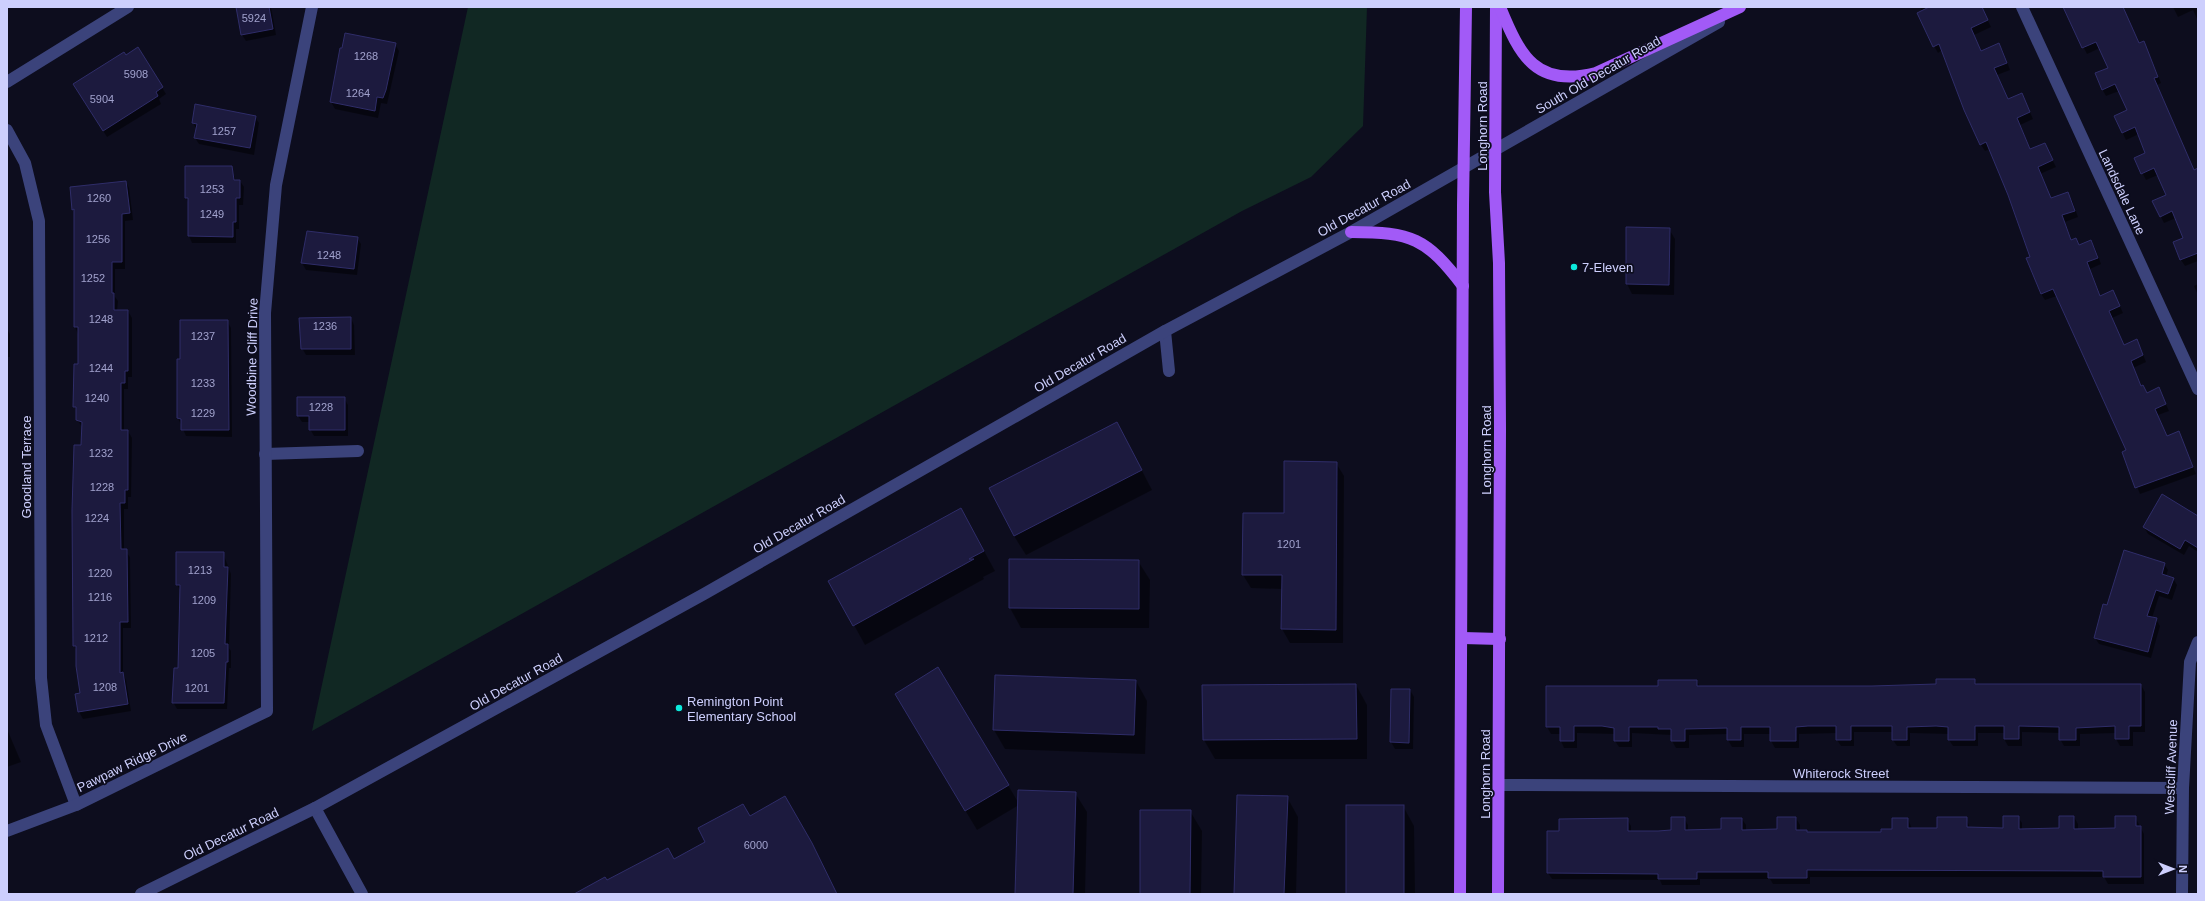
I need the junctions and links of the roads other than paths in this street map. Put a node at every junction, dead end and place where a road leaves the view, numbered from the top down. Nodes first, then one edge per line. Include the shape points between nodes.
1 (128, 7) edge
2 (312, 7) edge
3 (1466, 7) edge
4 (1496, 7) edge
5 (1500, 7) edge
6 (1740, 7) edge
7 (1745, 7) edge
8 (2022, 7) edge
9 (7, 82) edge
10 (7, 130) edge
11 (1495, 150) junction
12 (1464, 167) junction
13 (1351, 232) junction
14 (1463, 286) junction
15 (1165, 331) junction
16 (1169, 371) dead end
17 (2198, 389) edge
18 (358, 451) dead end
19 (265, 454) junction
20 (1463, 638) junction
21 (1500, 639) junction
22 (2198, 642) edge
23 (267, 711) joint
24 (1499, 785) junction
25 (2183, 788) junction
26 (76, 805) junction
27 (315, 808) junction
28 (7, 831) edge
29 (141, 894) edge
30 (362, 894) edge
31 (1460, 894) edge
32 (1498, 894) edge
33 (2182, 894) edge

1 - 9 street
2 - 19 street, Woodbine Cliff Drive via 276,185 266,313
3 - 12 main road, Longhorn Road
4 - 11 main road, Longhorn Road
5 - 6 main road via 1522,53 1542,72 1564,78 1578,78 1596,74
7 - 11 street, South Old Decatur Road
8 - 17 street, Landsdale Lane
10 - 26 street, Goodland Terrace via 25,163 39,221 41,678 46,725
11 - 12 street, South Old Decatur Road
11 - 21 main road, Longhorn Road via 1500,295
12 - 13 street, Old Decatur Road
12 - 14 main road, Longhorn Road
13 - 14 main road via 1387,232 1416,240 1444,261
13 - 15 street, Old Decatur Road
14 - 20 main road, Longhorn Road
15 - 16 street
15 - 27 street, Old Decatur Road via 704,594
18 - 19 street
19 - 23 street, Woodbine Cliff Drive
20 - 21 main road
20 - 31 main road, Longhorn Road
21 - 24 main road, Longhorn Road
22 - 25 street, Westcliff Avenue via 2190,662
23 - 26 street, Pawpaw Ridge Drive
24 - 25 street, Whiterock Street
24 - 32 main road, Longhorn Road
25 - 33 street, Westcliff Avenue
26 - 28 street, Pawpaw Ridge Drive
27 - 29 street, Old Decatur Road
27 - 30 street

